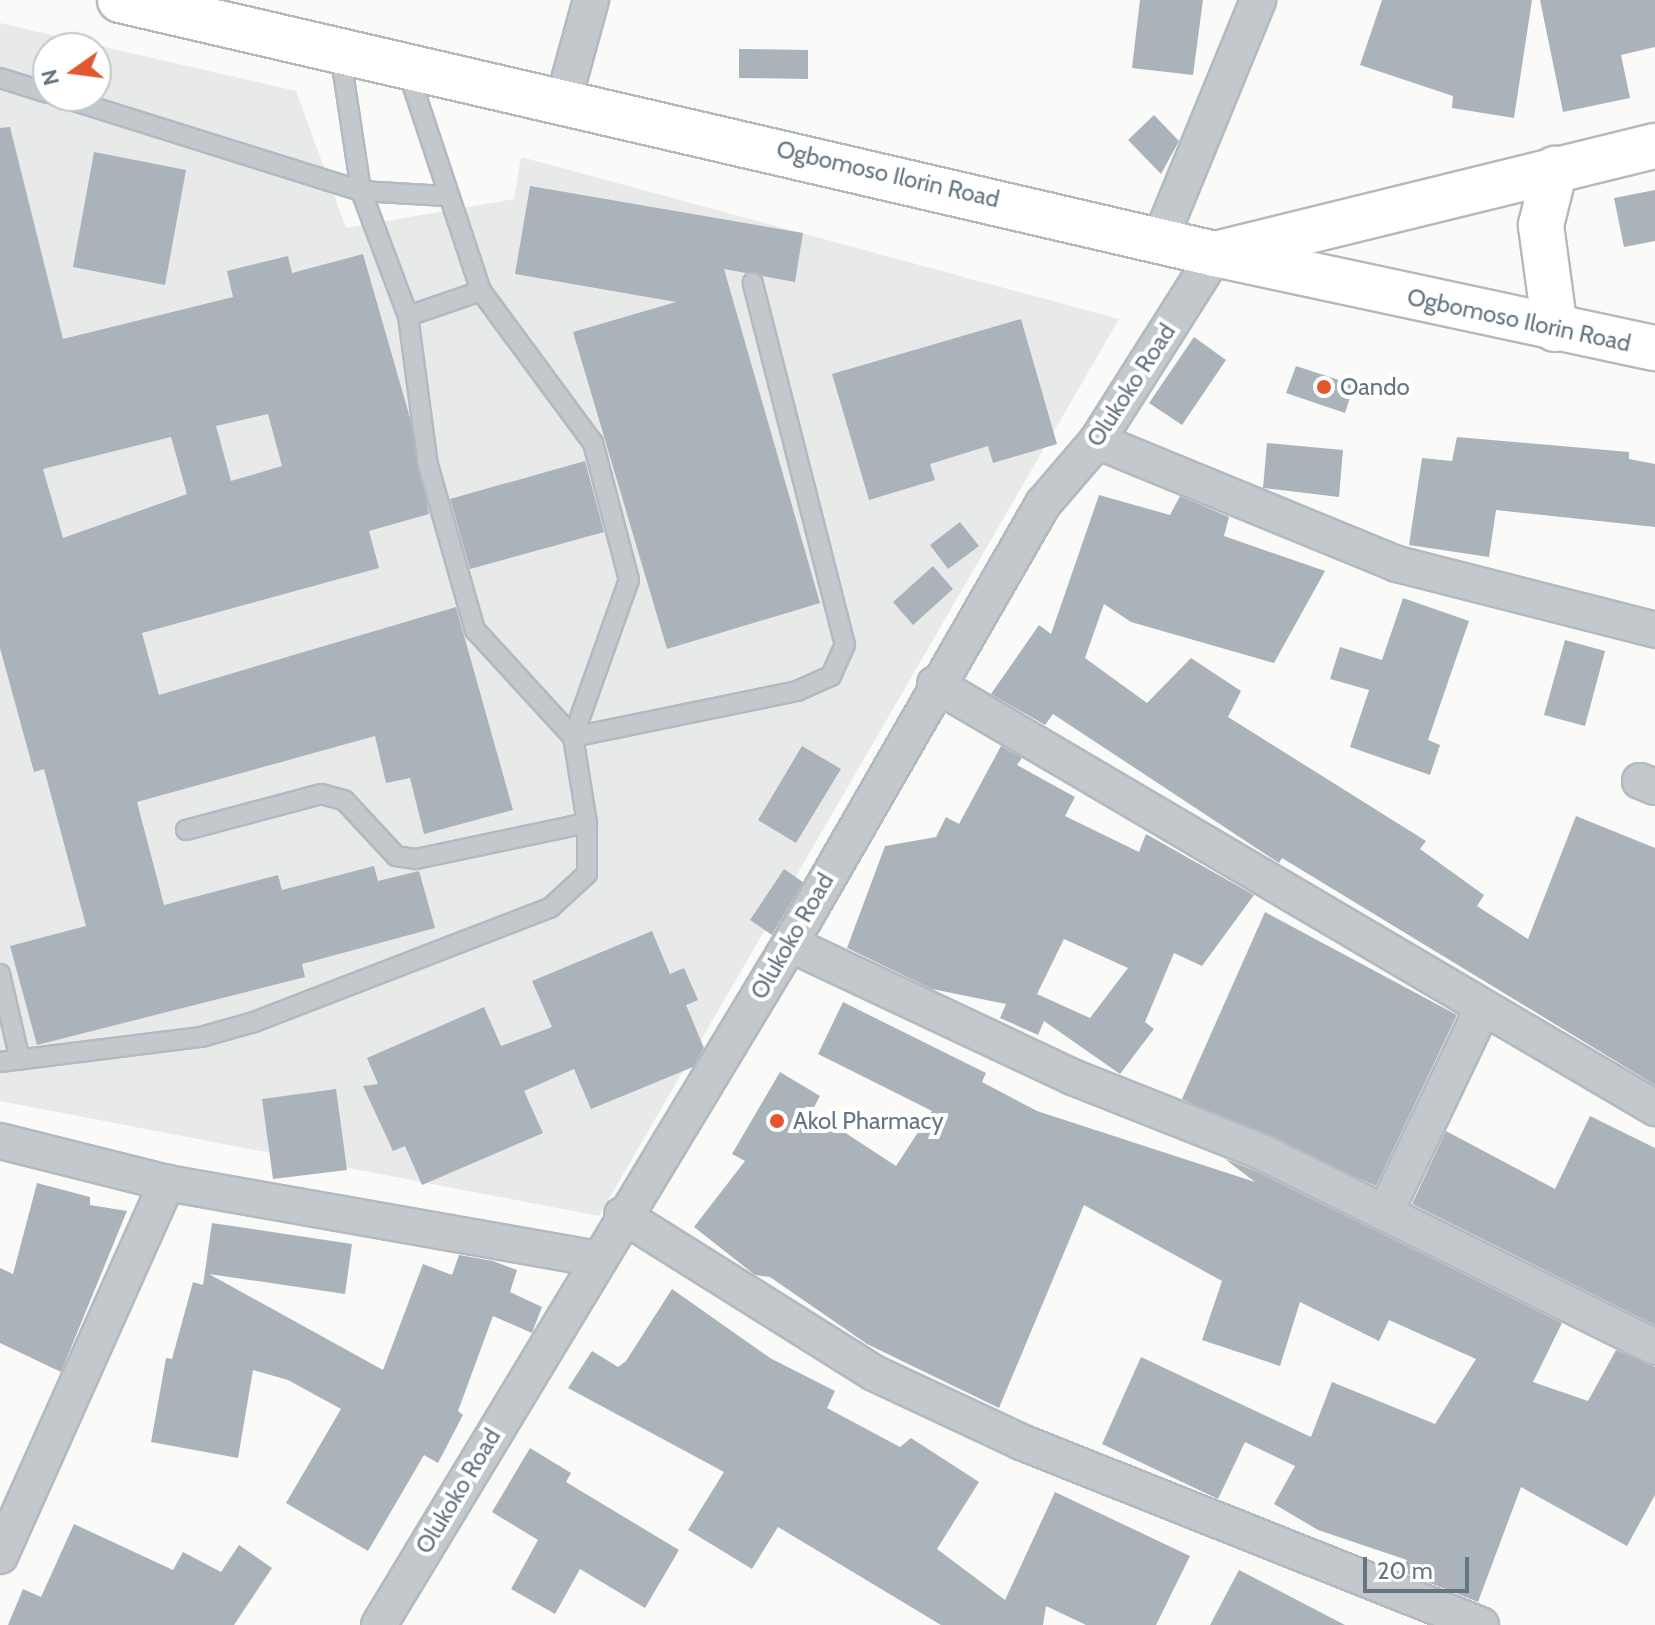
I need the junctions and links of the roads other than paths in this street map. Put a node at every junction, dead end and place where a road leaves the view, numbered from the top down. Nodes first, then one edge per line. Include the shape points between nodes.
1 (120, 0) edge
2 (591, 0) edge
3 (1258, 0) edge
4 (340, 49) junction
5 (406, 63) junction
6 (0, 78) edge
7 (32, 88) edge
8 (564, 98) junction
9 (109, 112) edge
10 (1655, 146) edge
11 (1555, 169) junction
12 (361, 191) junction
13 (446, 196) junction
14 (1161, 237) junction
15 (1215, 254) junction
16 (753, 283) dead end
17 (481, 291) junction
18 (408, 316) junction
19 (1555, 329) junction
20 (1655, 348) edge
21 (1097, 441) junction
22 (1655, 630) edge
23 (935, 684) junction
24 (573, 737) junction
25 (587, 823) junction
26 (186, 830) dead end
27 (790, 944) junction
28 (0, 974) edge
29 (1482, 1010) junction
30 (20, 1060) junction
31 (0, 1062) edge
32 (1655, 1108) edge
33 (0, 1141) edge
34 (167, 1183) junction
35 (1385, 1213) junction
36 (622, 1215) junction
37 (596, 1259) junction
38 (1655, 1347) edge
39 (0, 1556) edge
40 (379, 1625) edge
41 (1481, 1625) edge

1 - 4 main road, Ogbomoso Ilorin Road
2 - 8 street
3 - 14 street
4 - 5 main road, Ogbomoso Ilorin Road
4 - 12 lane
5 - 8 main road, Ogbomoso Ilorin Road
5 - 13 lane
6 - 7 lane
8 - 14 main road, Ogbomoso Ilorin Road
9 - 12 lane
10 - 11 main road
11 - 15 main road
11 - 19 main road via 1541,225
12 - 13 lane
12 - 18 lane
13 - 17 lane
14 - 15 main road, Ogbomoso Ilorin Road
15 - 19 main road, Ogbomoso Ilorin Road
15 - 21 street, Olukoko Road
16 - 24 lane via 845,645 831,676 797,691
17 - 18 lane
17 - 24 lane via 593,443 629,580
18 - 24 lane via 428,465 475,630
19 - 20 main road, Ogbomoso Ilorin Road
21 - 22 street via 1397,564
21 - 23 street, Olukoko Road via 1043,504
23 - 27 street, Olukoko Road
23 - 29 street
24 - 25 lane
25 - 26 lane via 416,859 396,856 344,800 321,794
25 - 30 lane via 587,874 550,908 240,1026
27 - 35 street
27 - 36 street, Olukoko Road
28 - 30 lane
29 - 32 street
29 - 35 street
30 - 31 lane
33 - 34 street
34 - 37 street
34 - 39 street
35 - 38 street
36 - 37 street, Olukoko Road
36 - 41 street via 887,1379 1021,1442
37 - 40 street, Olukoko Road

